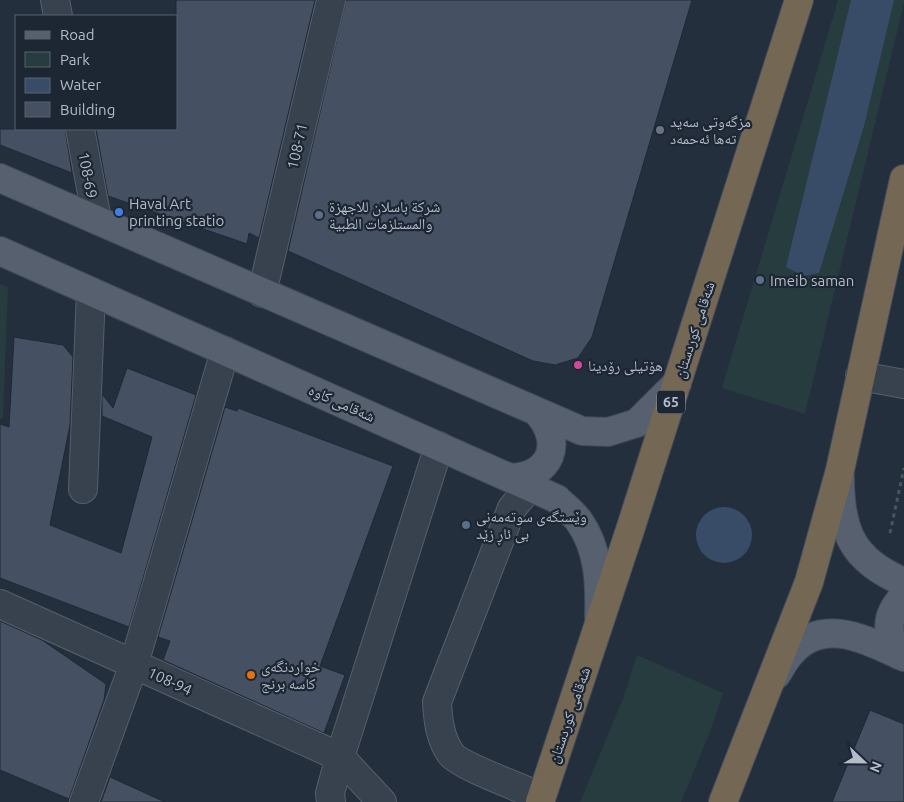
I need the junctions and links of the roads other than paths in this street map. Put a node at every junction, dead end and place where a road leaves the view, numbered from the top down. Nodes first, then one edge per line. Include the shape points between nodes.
1 (55, 0) edge
2 (331, 0) edge
3 (799, 0) edge
4 (58, 15) edge
5 (80, 130) edge
6 (0, 178) edge
7 (904, 179) edge
8 (97, 220) junction
9 (0, 251) edge
10 (91, 292) junction
11 (262, 293) junction
12 (225, 351) junction
13 (860, 376) junction
14 (677, 383) junction
15 (904, 384) edge
16 (538, 413) junction
17 (439, 446) junction
18 (840, 470) junction
19 (521, 482) junction
20 (83, 489) dead end
21 (893, 578) edge
22 (904, 596) edge
23 (0, 604) edge
24 (599, 624) junction
25 (901, 656) edge
26 (134, 664) junction
27 (770, 685) junction
28 (340, 757) junction
29 (540, 799) edge
30 (84, 802) edge
31 (331, 802) edge
32 (382, 802) edge
33 (723, 802) edge

1 - 4 street
2 - 11 street, 108-71
3 - 14 highway, شەقامی کوردستان / 65
5 - 8 street, 108-69
6 - 8 main road
7 - 13 highway
8 - 11 main road
9 - 10 main road, شەقامی کاوە
10 - 12 main road, شەقامی کاوە
10 - 20 street
11 - 16 main road
12 - 17 main road, شەقامی کاوە
12 - 26 street
13 - 15 street
13 - 18 highway
14 - 16 main road via 636,423 608,432 582,431
14 - 24 highway, شەقامی کوردستان / 65
16 - 19 main road via 548,424 552,435 549,457
17 - 19 main road, شەقامی کاوە
17 - 28 street
18 - 21 main road via 840,506 847,532 862,556
18 - 27 highway via 808,582
19 - 24 main road, شەقامی کاوە via 557,499 579,521 595,552 600,587
19 - 29 street via 437,702 439,728 451,754 462,763
22 - 25 main road via 890,616 888,630 891,643
23 - 26 street, 108-94
24 - 29 highway, شەقامی کوردستان / 65
25 - 27 main road via 857,637 832,631 807,640 791,652
26 - 28 street, 108-94
26 - 30 street
27 - 33 highway
28 - 31 street via 330,793
28 - 32 street

